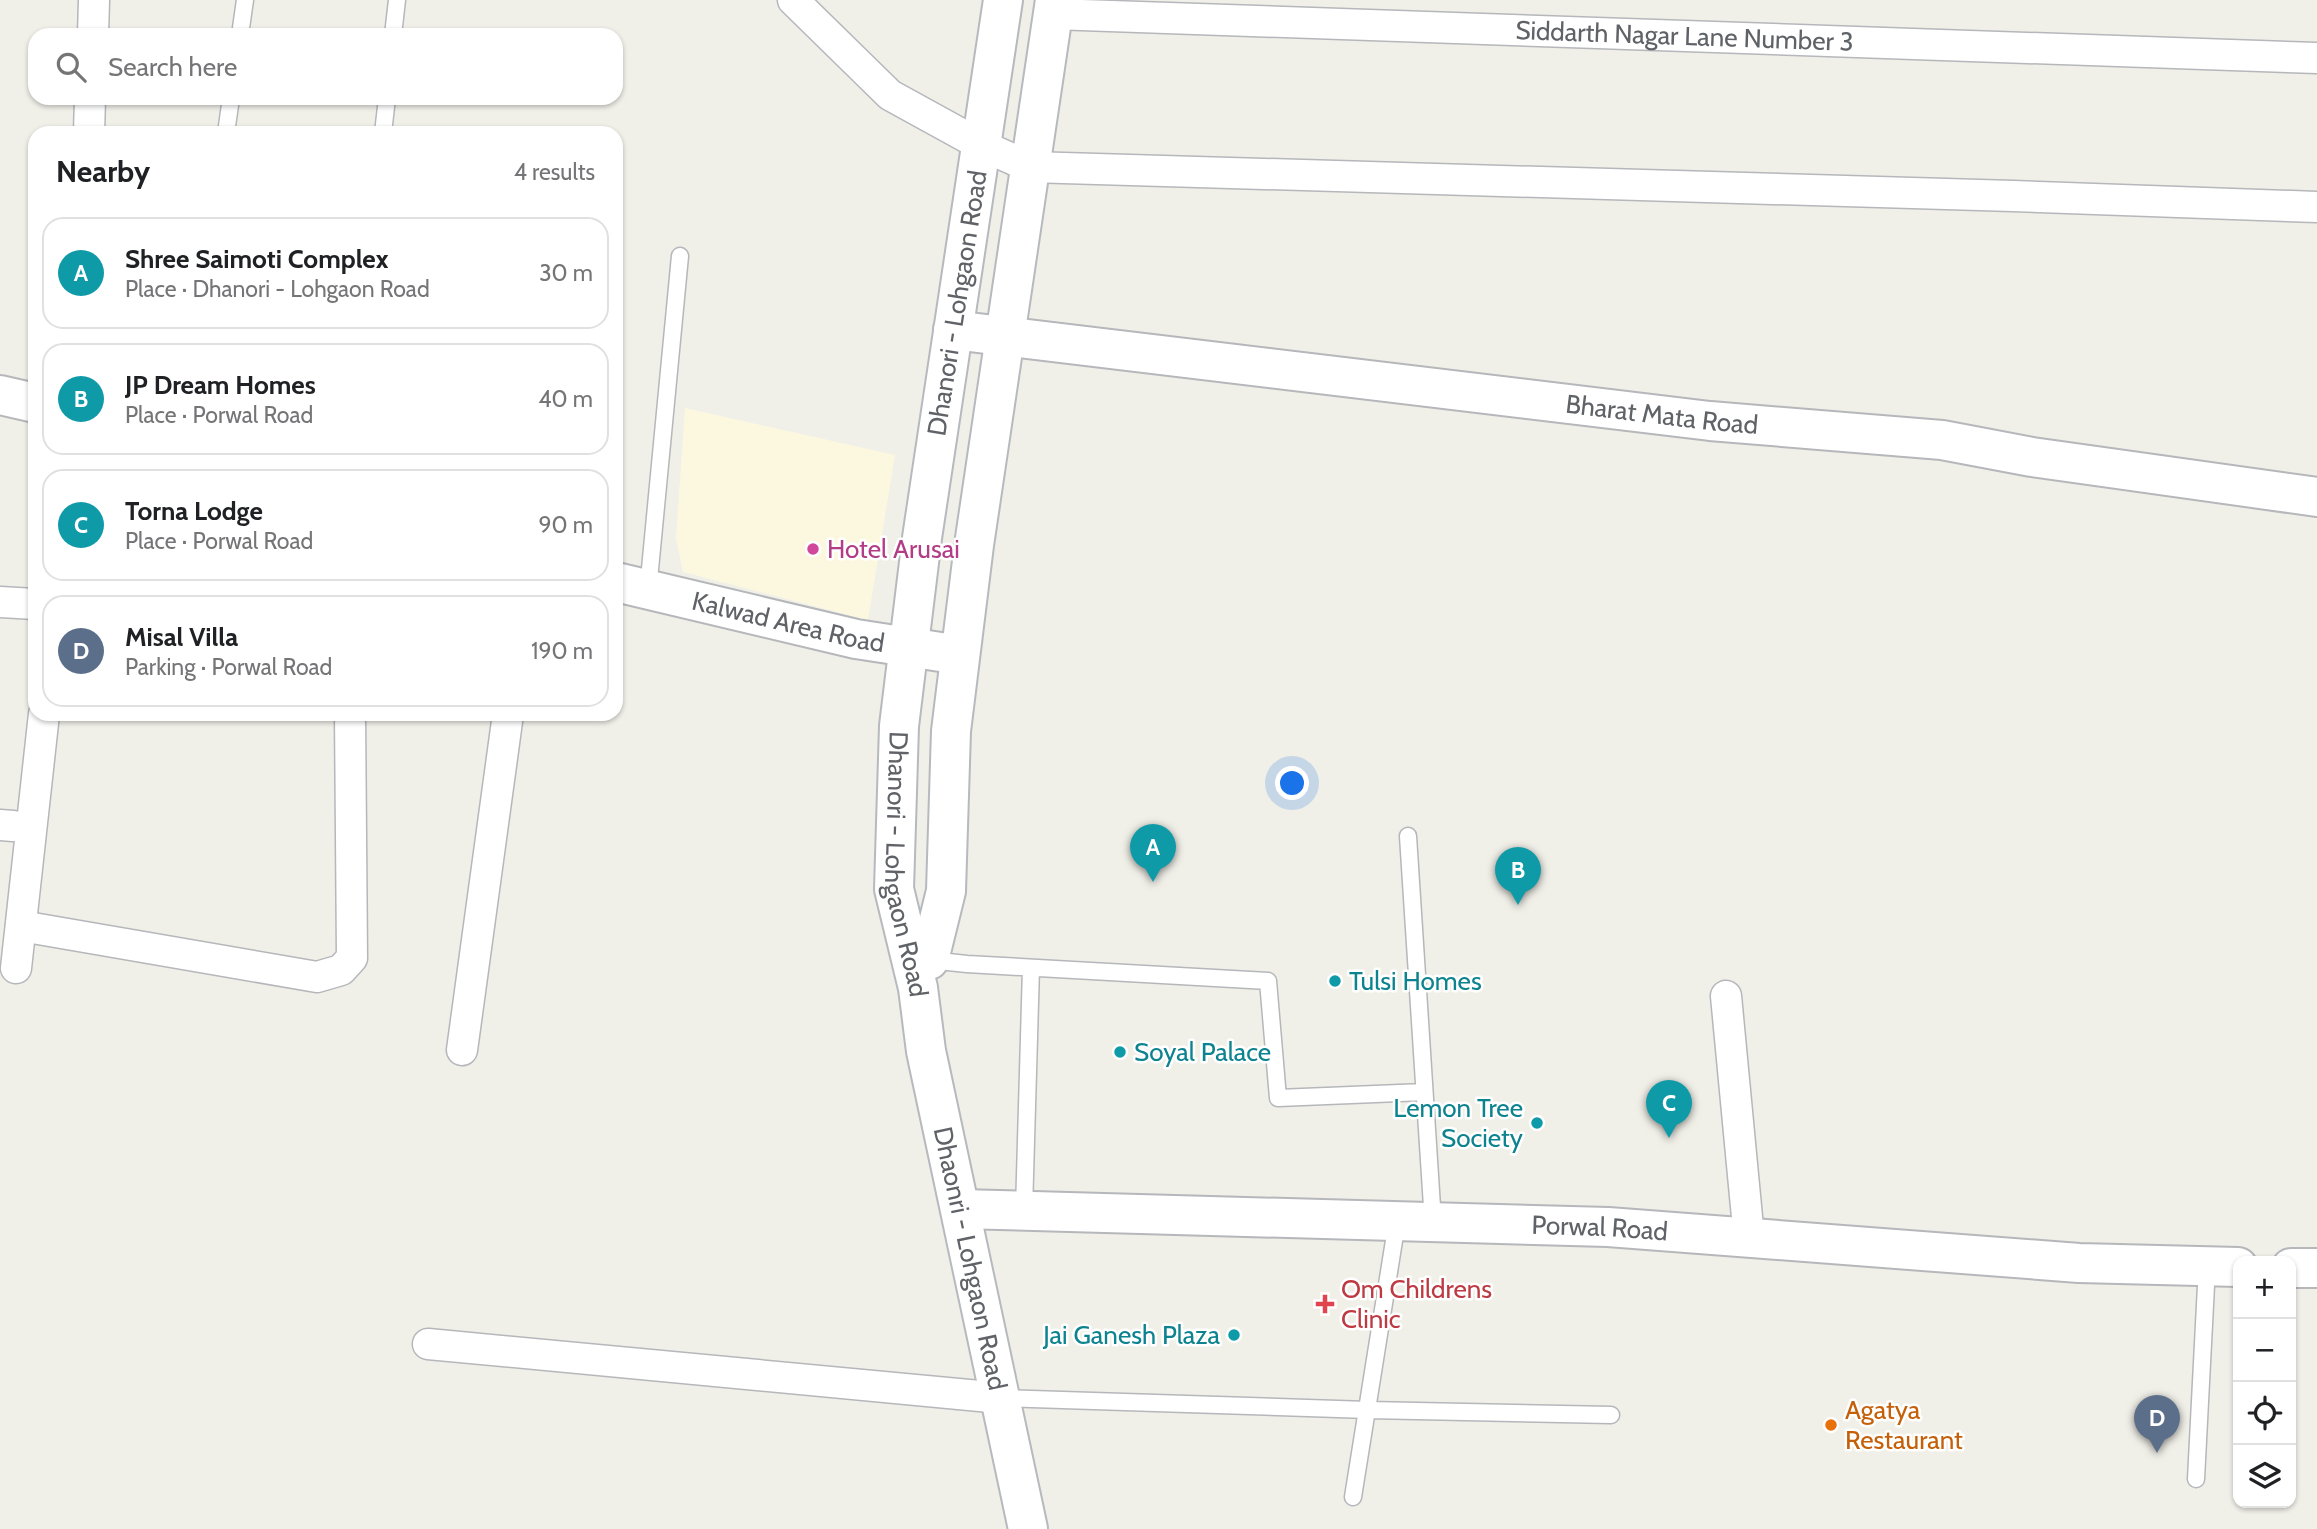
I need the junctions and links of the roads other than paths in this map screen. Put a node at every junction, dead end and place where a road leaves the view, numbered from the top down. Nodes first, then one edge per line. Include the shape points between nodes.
1 (94, 0) edge
2 (245, 0) edge
3 (397, 0) edge
4 (793, 0) edge
5 (1003, 0) edge
6 (1054, 7) edge
7 (93, 28) edge
8 (241, 28) edge
9 (394, 28) edge
10 (2317, 58) edge
11 (90, 105) edge
12 (230, 105) edge
13 (386, 105) edge
14 (89, 126) edge
15 (227, 126) edge
16 (384, 126) edge
17 (981, 145) junction
18 (1030, 167) junction
19 (2317, 208) edge
20 (680, 256) dead end
21 (953, 330) junction
22 (1005, 337) junction
23 (0, 395) edge
24 (28, 401) edge
25 (2317, 497) edge
26 (632, 586) edge
27 (0, 602) edge
28 (28, 604) edge
29 (909, 647) junction
30 (960, 654) junction
31 (43, 721) edge
32 (350, 721) edge
33 (507, 721) edge
34 (1408, 836) dead end
35 (21, 926) junction
36 (16, 968) dead end
37 (1031, 968) junction
38 (924, 974) junction
39 (1726, 996) dead end
40 (463, 1050) dead end
41 (1424, 1092) junction
42 (961, 1209) junction
43 (1024, 1211) junction
44 (1415, 1222) junction
45 (1749, 1238) junction
46 (2223, 1266) edge
47 (2296, 1268) edge
48 (2317, 1268) edge
49 (428, 1343) dead end
50 (1001, 1398) junction
51 (1367, 1410) junction
52 (1611, 1415) dead end
53 (2196, 1479) dead end
54 (1353, 1497) dead end
55 (1028, 1529) edge

1 - 7 street
2 - 8 lane
3 - 9 lane
4 - 17 street via 890,95
5 - 17 street, Dhanori - Lohgaon Road
6 - 10 street, Siddarth Nagar Lane Number 3
6 - 18 street, Dhanori - Lohgaon Road
11 - 14 street
12 - 15 lane
13 - 16 lane
17 - 18 street
17 - 21 street, Dhanori - Lohgaon Road
18 - 19 street
18 - 22 street, Dhanori - Lohgaon Road
20 - 26 lane
21 - 22 street, Bharat Mata Road
21 - 29 street, Dhanori - Lohgaon Road
22 - 25 street, Bharat Mata Road via 1710,421 1942,440
22 - 30 street, Dhanori - Lohgaon Road
23 - 24 street
26 - 29 street, Kalwad Area Road via 856,639
27 - 28 street
29 - 30 street, Kalwad Area Road
29 - 38 street, Dhanori - Lohgaon Road via 899,726 894,889
30 - 38 street, Dhanori - Lohgaon Road via 951,731 946,891
31 - 35 street
32 - 35 street via 353,945 352,958 341,970 317,977
33 - 40 street
34 - 41 lane
35 - 36 street
37 - 38 lane
37 - 41 lane via 1268,981 1278,1098
37 - 43 lane
38 - 42 street, Dhaonri - Lohgaon Road via 926,1051
39 - 45 street
41 - 44 lane
42 - 43 street, Porwal Road
42 - 50 street, Dhaonri - Lohgaon Road
43 - 44 street, Porwal Road
44 - 45 street, Porwal Road via 1608,1227
44 - 51 lane
45 - 46 street, Porwal Road via 2079,1263
46 - 53 lane
47 - 48 street
49 - 50 street
50 - 51 lane
50 - 55 street, Dhaonri - Lohgaon Road
51 - 52 lane
51 - 54 lane

